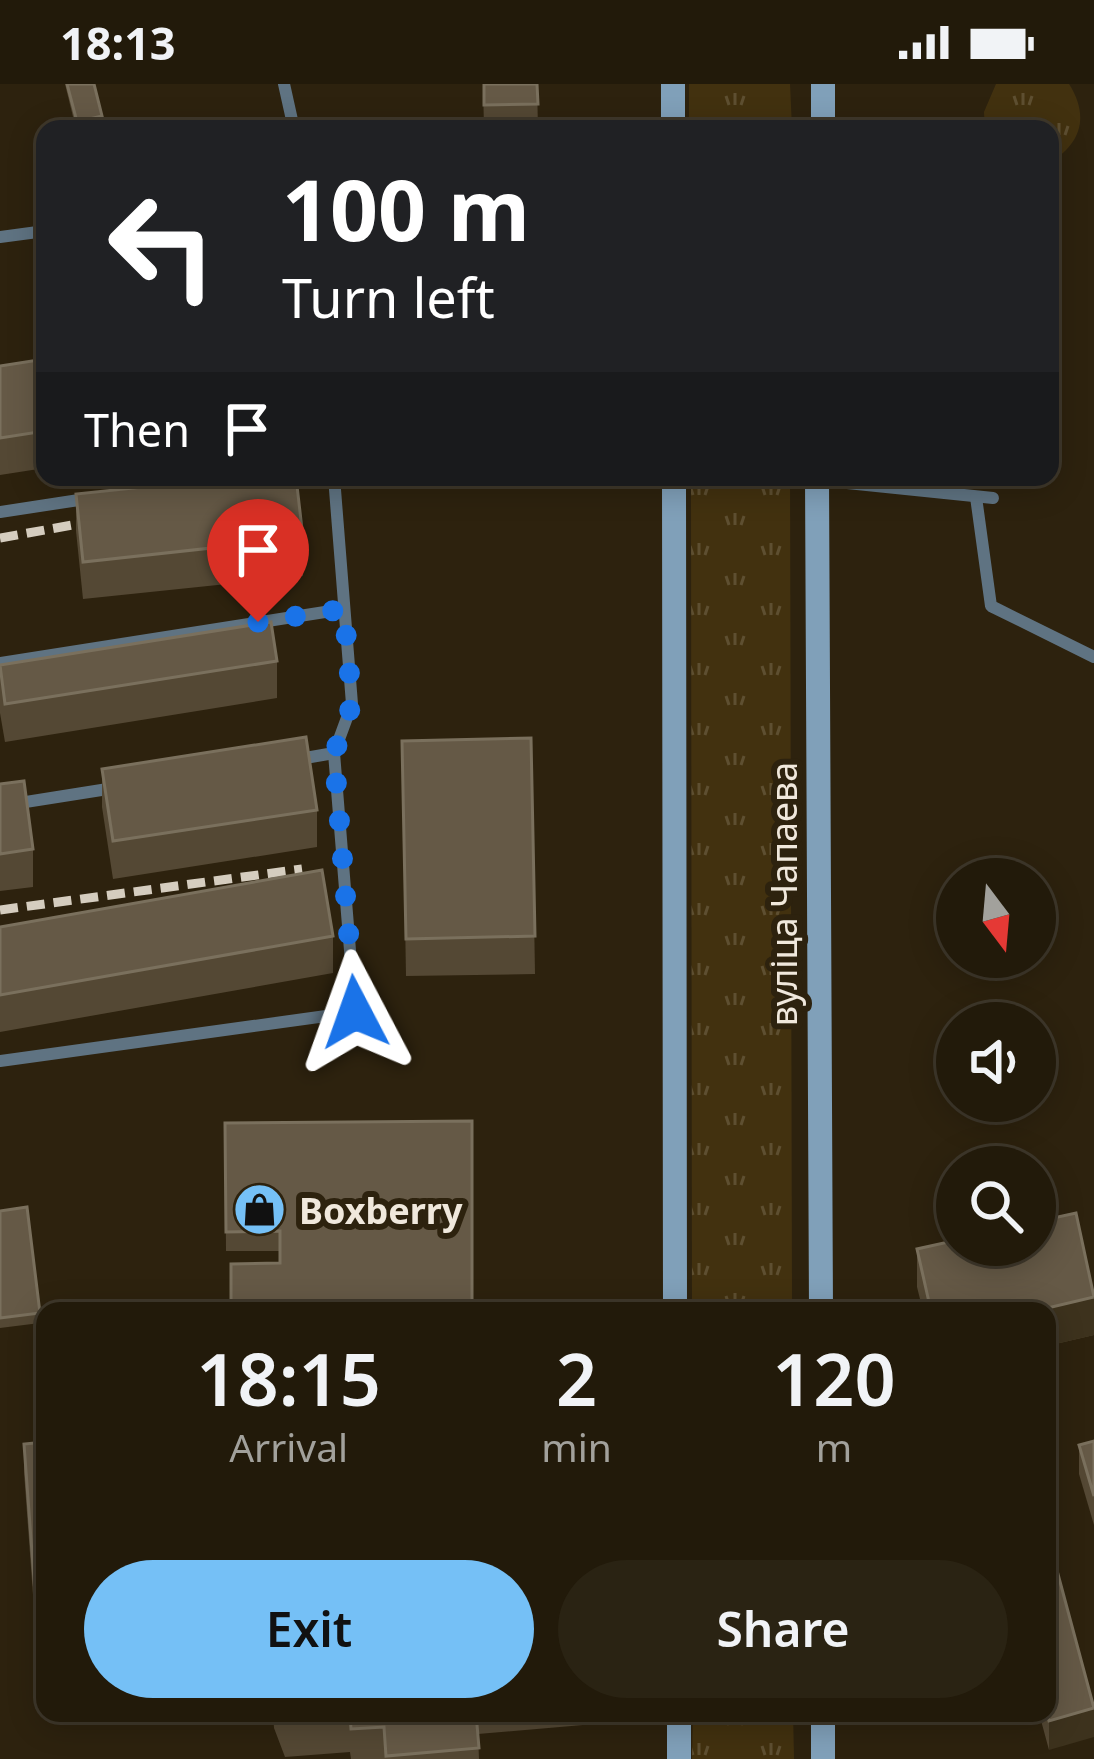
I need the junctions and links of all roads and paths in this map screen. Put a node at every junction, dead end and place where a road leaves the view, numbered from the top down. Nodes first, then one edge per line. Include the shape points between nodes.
1 (284, 84) edge
2 (673, 84) edge
3 (824, 84) edge
4 (292, 120) edge
5 (673, 120) edge
6 (823, 120) edge
7 (36, 232) edge
8 (0, 238) edge
9 (335, 486) edge
10 (674, 486) edge
11 (817, 486) edge
12 (888, 486) edge
13 (115, 494) edge
14 (976, 496) junction
15 (993, 499) dead end
16 (0, 512) edge
17 (344, 609) junction
18 (1094, 657) edge
19 (0, 663) edge
20 (334, 754) junction
21 (267, 764) edge
22 (134, 785) edge
23 (0, 806) edge
24 (346, 880) junction
25 (323, 884) edge
26 (0, 1061) edge
27 (675, 1302) edge
28 (821, 1302) edge
29 (679, 1722) edge
30 (823, 1722) edge
31 (679, 1759) edge
32 (824, 1759) edge

1 - 4 lane
2 - 5 main road
3 - 6 main road
7 - 8 lane
9 - 17 lane
10 - 27 main road
11 - 28 main road, вуліца Чапаева
12 - 14 lane
13 - 16 lane
14 - 15 lane
14 - 18 lane via 992,606
17 - 19 lane
17 - 20 lane via 352,704
20 - 21 lane
20 - 24 lane
22 - 23 lane
24 - 25 lane
24 - 26 lane via 355,1012
29 - 31 main road
30 - 32 main road

